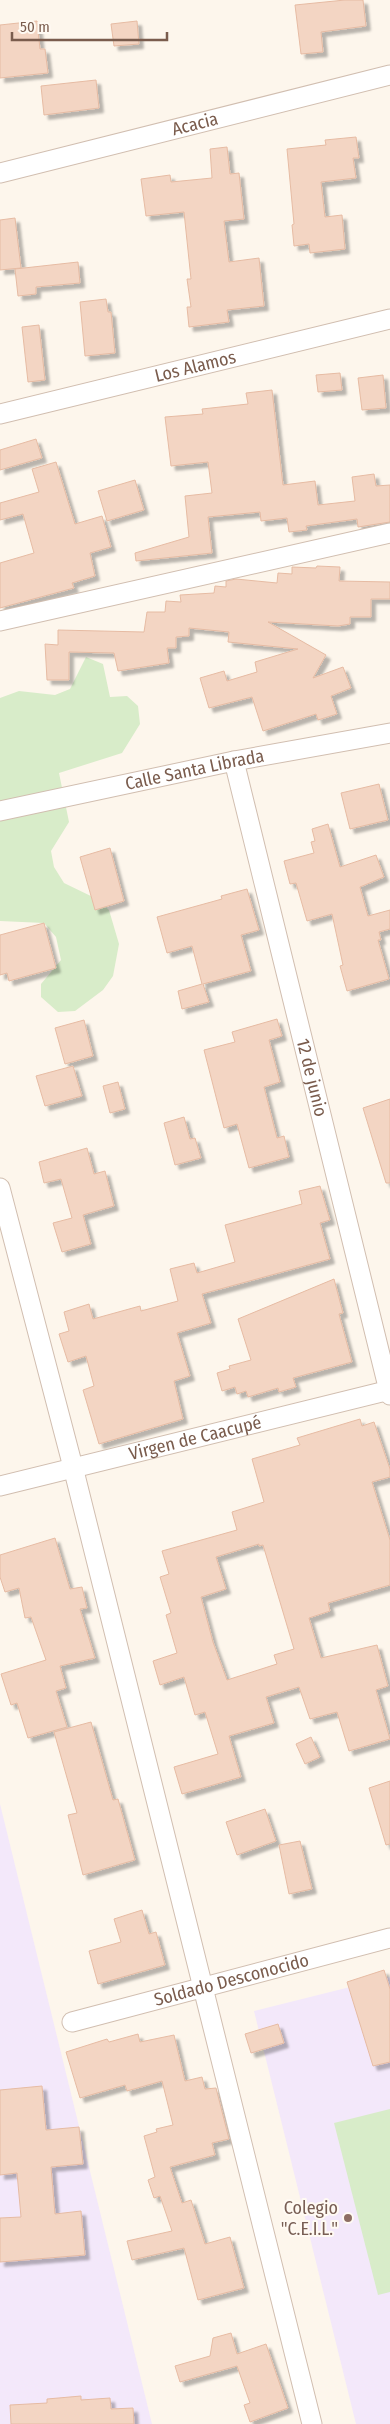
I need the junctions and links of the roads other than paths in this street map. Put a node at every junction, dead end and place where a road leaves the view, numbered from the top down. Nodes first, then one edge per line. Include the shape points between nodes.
1 (390, 75) edge
2 (0, 173) edge
3 (390, 319) edge
4 (0, 414) edge
5 (390, 533) edge
6 (0, 622) edge
7 (390, 733) edge
8 (234, 761) junction
9 (0, 810) edge
10 (0, 1188) edge
11 (390, 1392) edge
12 (73, 1467) junction
13 (0, 1486) edge
14 (390, 1938) edge
15 (202, 1988) junction
16 (72, 2022) dead end
17 (312, 2424) edge

1 - 2 street, Acacia
3 - 4 street, Los Alamos
5 - 6 street
7 - 8 street, Calle Santa Librada
8 - 9 street, Calle Santa Librada
8 - 11 street, 12 de junio
10 - 12 street
11 - 12 street, Virgen de Caacupé
12 - 13 street, Virgen de Caacupé
12 - 15 street
14 - 15 street, Soldado Desconocido
15 - 16 street, Soldado Desconocido
15 - 17 street

